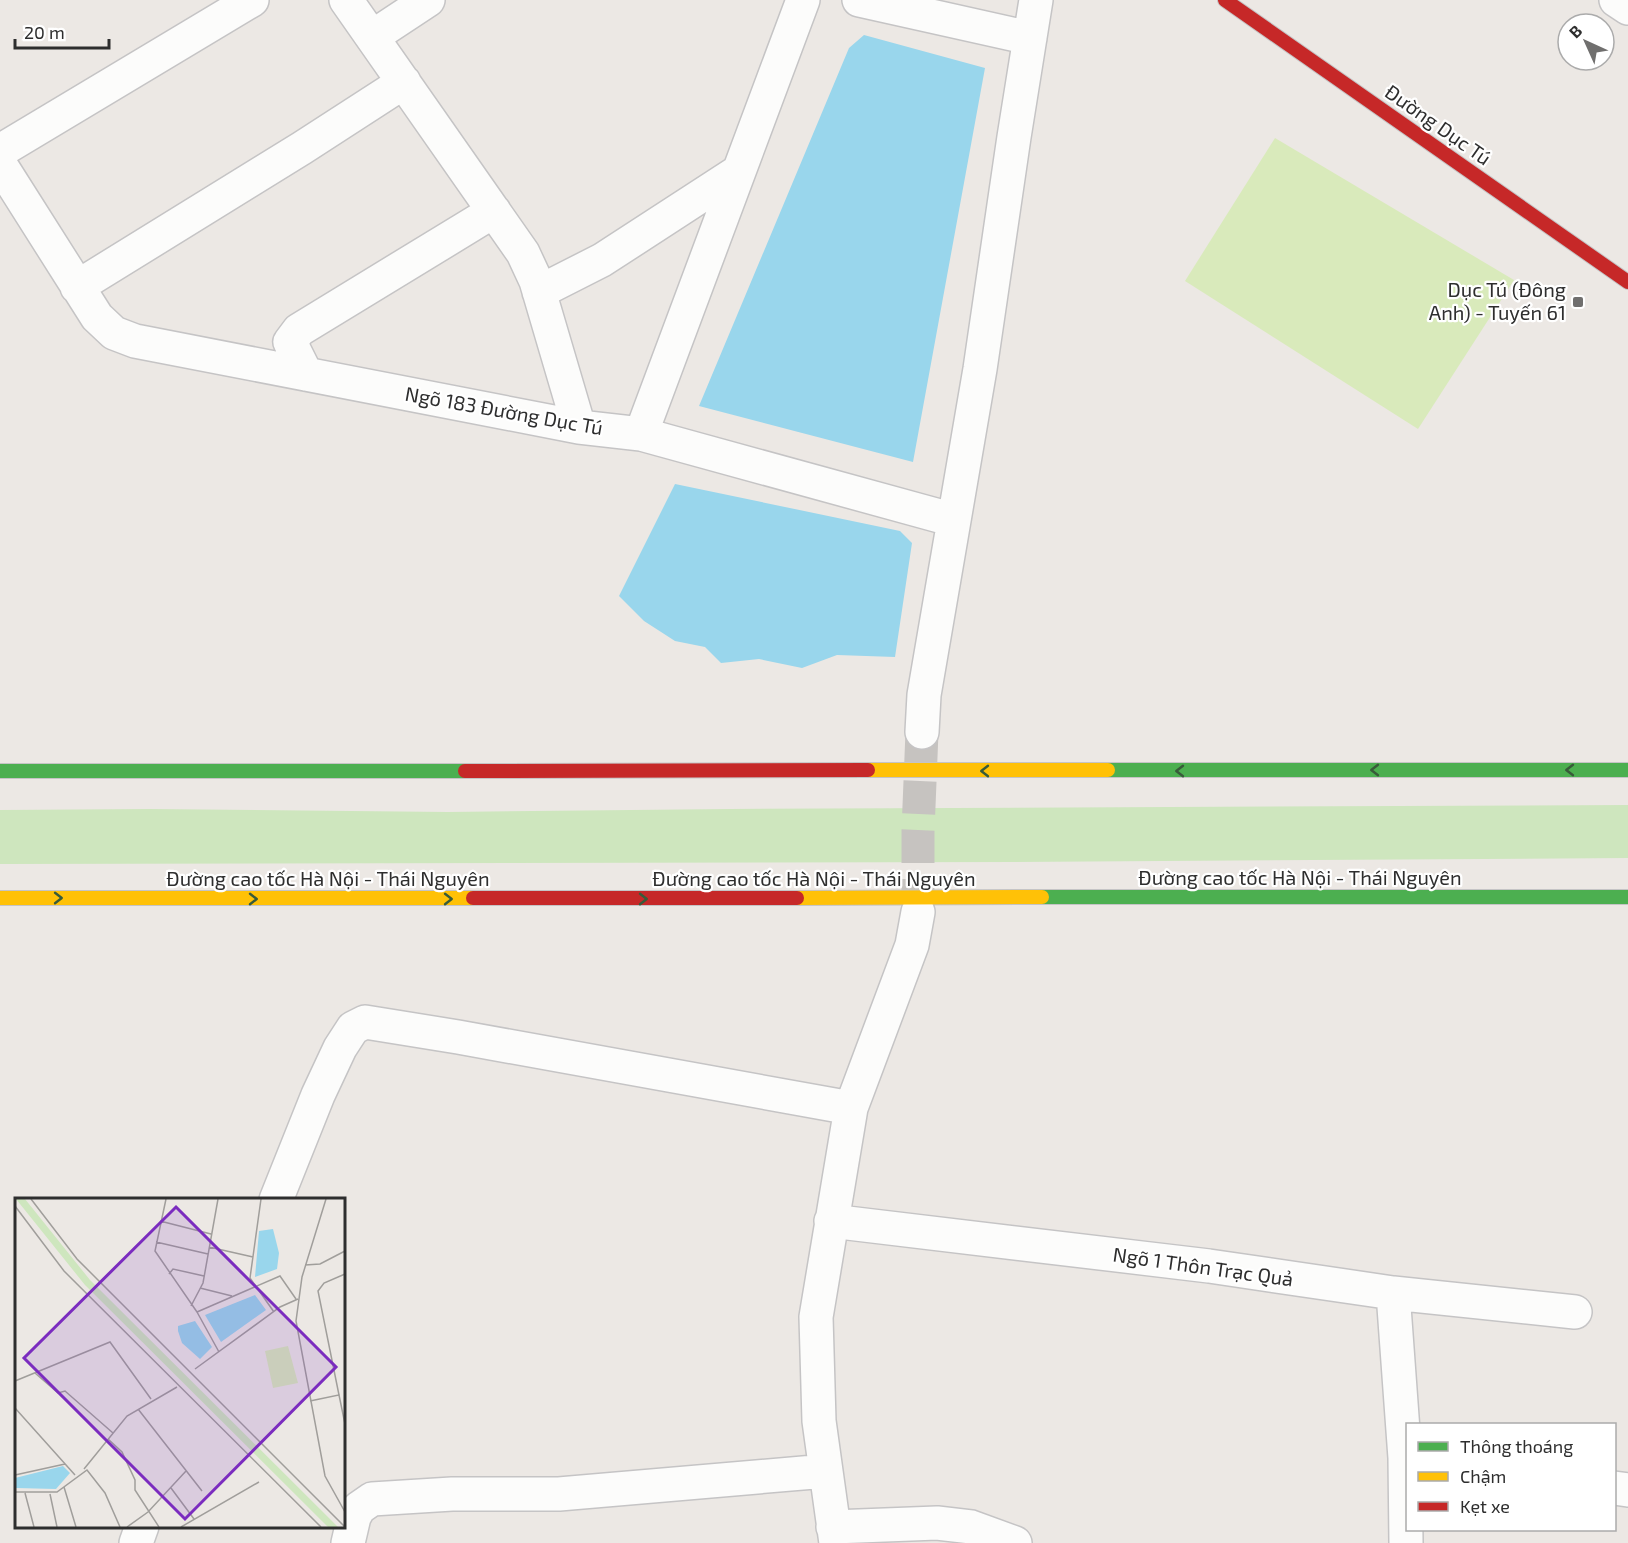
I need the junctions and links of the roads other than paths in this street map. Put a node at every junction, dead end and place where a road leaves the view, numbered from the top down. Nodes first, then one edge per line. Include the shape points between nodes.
1 (252, 0) edge
2 (346, 0) edge
3 (428, 0) edge
4 (803, 0) edge
5 (859, 0) edge
6 (1036, 0) edge
7 (1225, 0) edge
8 (1616, 0) edge
9 (1628, 8) edge
10 (372, 37) junction
11 (1030, 38) junction
12 (404, 82) junction
13 (0, 151) edge
14 (0, 164) edge
15 (739, 171) junction
16 (494, 211) junction
17 (1628, 282) edge
18 (77, 287) junction
19 (539, 292) junction
20 (306, 374) junction
21 (579, 427) junction
22 (641, 434) junction
23 (954, 520) junction
24 (922, 732) tunnel mouth
25 (1628, 770) edge
26 (0, 771) edge
27 (1628, 897) edge
28 (0, 898) edge
29 (918, 912) tunnel mouth
30 (851, 1108) junction
31 (277, 1198) edge
32 (831, 1221) junction
33 (1392, 1293) junction
34 (1575, 1312) dead end
35 (1406, 1458) edge
36 (826, 1471) junction
37 (142, 1528) edge
38 (835, 1535) edge
39 (136, 1543) edge
40 (348, 1543) edge
41 (1015, 1543) edge
42 (1406, 1543) edge

1 - 13 street
2 - 10 street
3 - 10 street
4 - 15 street
5 - 11 street
6 - 11 street
7 - 17 main road, Đường Dục Tú
8 - 9 street
10 - 12 street
11 - 23 street
12 - 16 street
12 - 18 street
14 - 18 street, Ngõ 183 Đường Dục Tú
15 - 19 street via 602,260
15 - 22 street
16 - 19 street via 523,253
16 - 20 street via 299,330 290,342
18 - 20 street, Ngõ 183 Đường Dục Tú via 97,317 114,333 135,341
19 - 21 street
20 - 21 street, Ngõ 183 Đường Dục Tú
21 - 22 street, Ngõ 183 Đường Dục Tú
22 - 23 street, Ngõ 183 Đường Dục Tú
23 - 24 street via 924,695
25 -> 26 main road
28 -> 27 main road, Đường cao tốc Hà Nội - Thái Nguyên
29 - 30 street via 912,945
30 - 31 street via 365,1022 353,1028 340,1048
30 - 32 street
32 - 33 street, Ngõ 1 Thôn Trạc Quả via 1209,1266
32 - 36 street via 816,1317 819,1420
33 - 34 street, Ngõ 1 Thôn Trạc Quả
33 - 35 street
35 - 42 street
36 - 38 street
36 - 40 street via 559,1494 372,1499 354,1517
37 - 39 street
38 - 41 street via 937,1523 971,1527

